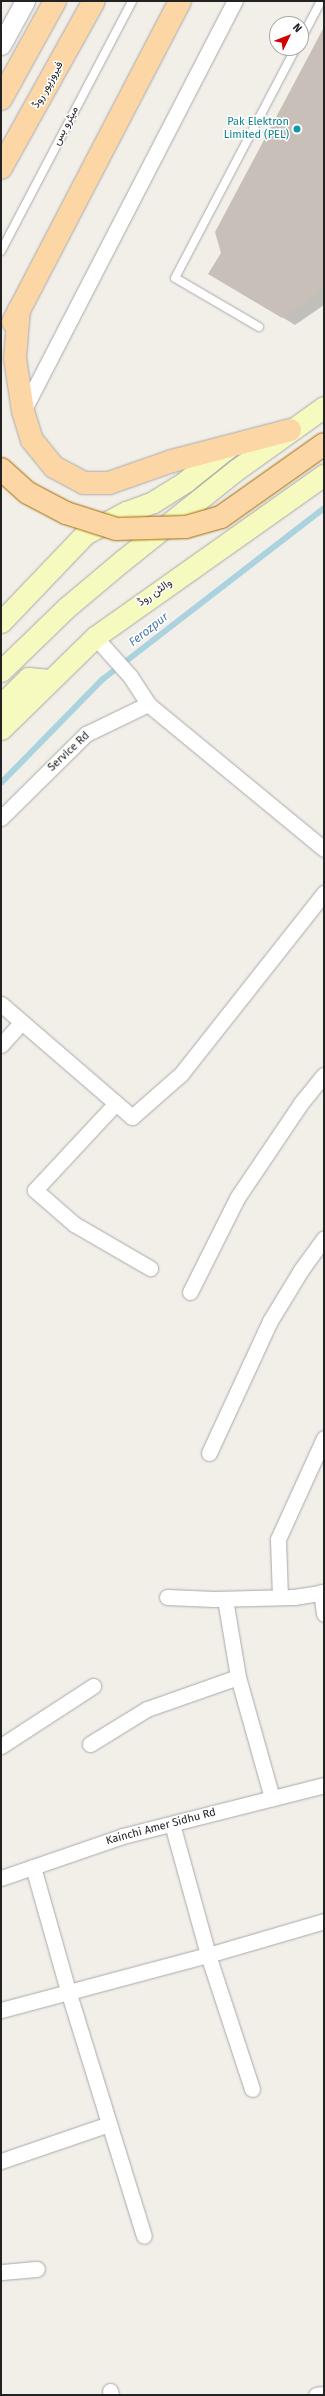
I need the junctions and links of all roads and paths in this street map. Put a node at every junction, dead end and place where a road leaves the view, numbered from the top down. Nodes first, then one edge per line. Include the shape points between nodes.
1 (25, 1) edge
2 (55, 1) edge
3 (94, 1) edge
4 (132, 1) edge
5 (180, 1) edge
6 (235, 1) edge
7 (321, 1) edge
8 (309, 24) edge
9 (1, 45) edge
10 (292, 56) edge
11 (1, 99) edge
12 (1, 168) edge
13 (1, 251) edge
14 (19, 310) junction
15 (259, 327) dead end
16 (1, 344) edge
17 (324, 407) edge
18 (23, 411) junction
19 (290, 430) junction
20 (324, 444) edge
21 (230, 446) junction
22 (1, 469) edge
23 (324, 475) edge
24 (1, 622) edge
25 (95, 637) junction
26 (1, 671) edge
27 (50, 680) junction
28 (148, 704) junction
29 (1, 705) edge
30 (1, 729) edge
31 (1, 818) edge
32 (324, 849) edge
33 (324, 893) edge
34 (1, 1004) edge
35 (22, 1022) junction
36 (1, 1045) edge
37 (324, 1075) edge
38 (116, 1103) junction
39 (324, 1238) edge
40 (150, 1268) dead end
41 (190, 1292) dead end
42 (324, 1438) edge
43 (209, 1453) dead end
44 (323, 1592) edge
45 (167, 1597) dead end
46 (280, 1597) junction
47 (225, 1599) junction
48 (324, 1614) edge
49 (238, 1677) junction
50 (93, 1686) dead end
51 (90, 1744) dead end
52 (1, 1746) edge
53 (324, 1784) edge
54 (272, 1798) junction
55 (172, 1824) junction
56 (33, 1867) junction
57 (1, 1878) edge
58 (324, 1921) edge
59 (208, 1955) junction
60 (69, 1994) junction
61 (1, 2010) edge
62 (252, 2089) dead end
63 (109, 2124) junction
64 (1, 2161) edge
65 (144, 2236) dead end
66 (37, 2269) dead end
67 (1, 2272) edge
68 (324, 2394) edge
69 (316, 2395) edge

1 - 9 street
2 - 11 main road
3 - 12 main road, فیروزپور روڈ
4 - 13 lane, میٹرو بس
5 - 14 main road
6 - 18 street
7 - 8 lane
10 - 15 lane via 175,278
14 - 16 main road
14 - 18 main road via 15,358
17 - 19 main road
18 - 21 main road via 32,440 54,467 84,483 109,483 172,461
19 - 21 main road
19 - 26 main road via 122,561 66,608
20 - 22 main road, bridge via 221,517 186,527 116,529 66,513 28,493
21 - 24 main road via 186,481 153,502 126,512 85,534
23 - 25 main road, والٹن روڈ
25 - 27 main road, والٹن روڈ
25 - 28 street via 130,676
27 - 29 main road via 28,678
27 - 30 main road, والٹن روڈ
28 - 31 street, Service Rd via 86,734
28 - 32 street
33 - 38 street via 180,1074 132,1117
34 - 35 street
35 - 36 street
35 - 38 street
37 - 41 street via 301,1103 237,1198
38 - 40 street via 35,1190 74,1224
39 - 43 street via 270,1321
42 - 46 street via 278,1539
44 - 46 street
44 - 48 street
45 - 47 street
46 - 47 street
47 - 49 street
49 - 51 street via 147,1709
49 - 54 street
50 - 52 street
53 - 54 street, Kainchi Amer Sidhu Rd
54 - 55 street, Kainchi Amer Sidhu Rd
55 - 56 street, Kainchi Amer Sidhu Rd via 123,1836
55 - 59 street
56 - 57 street, Kainchi Amer Sidhu Rd
56 - 60 street
58 - 59 street
59 - 60 street
59 - 62 street
60 - 61 street
60 - 63 street
63 - 64 street
63 - 65 street
66 - 67 street
68 - 69 street

